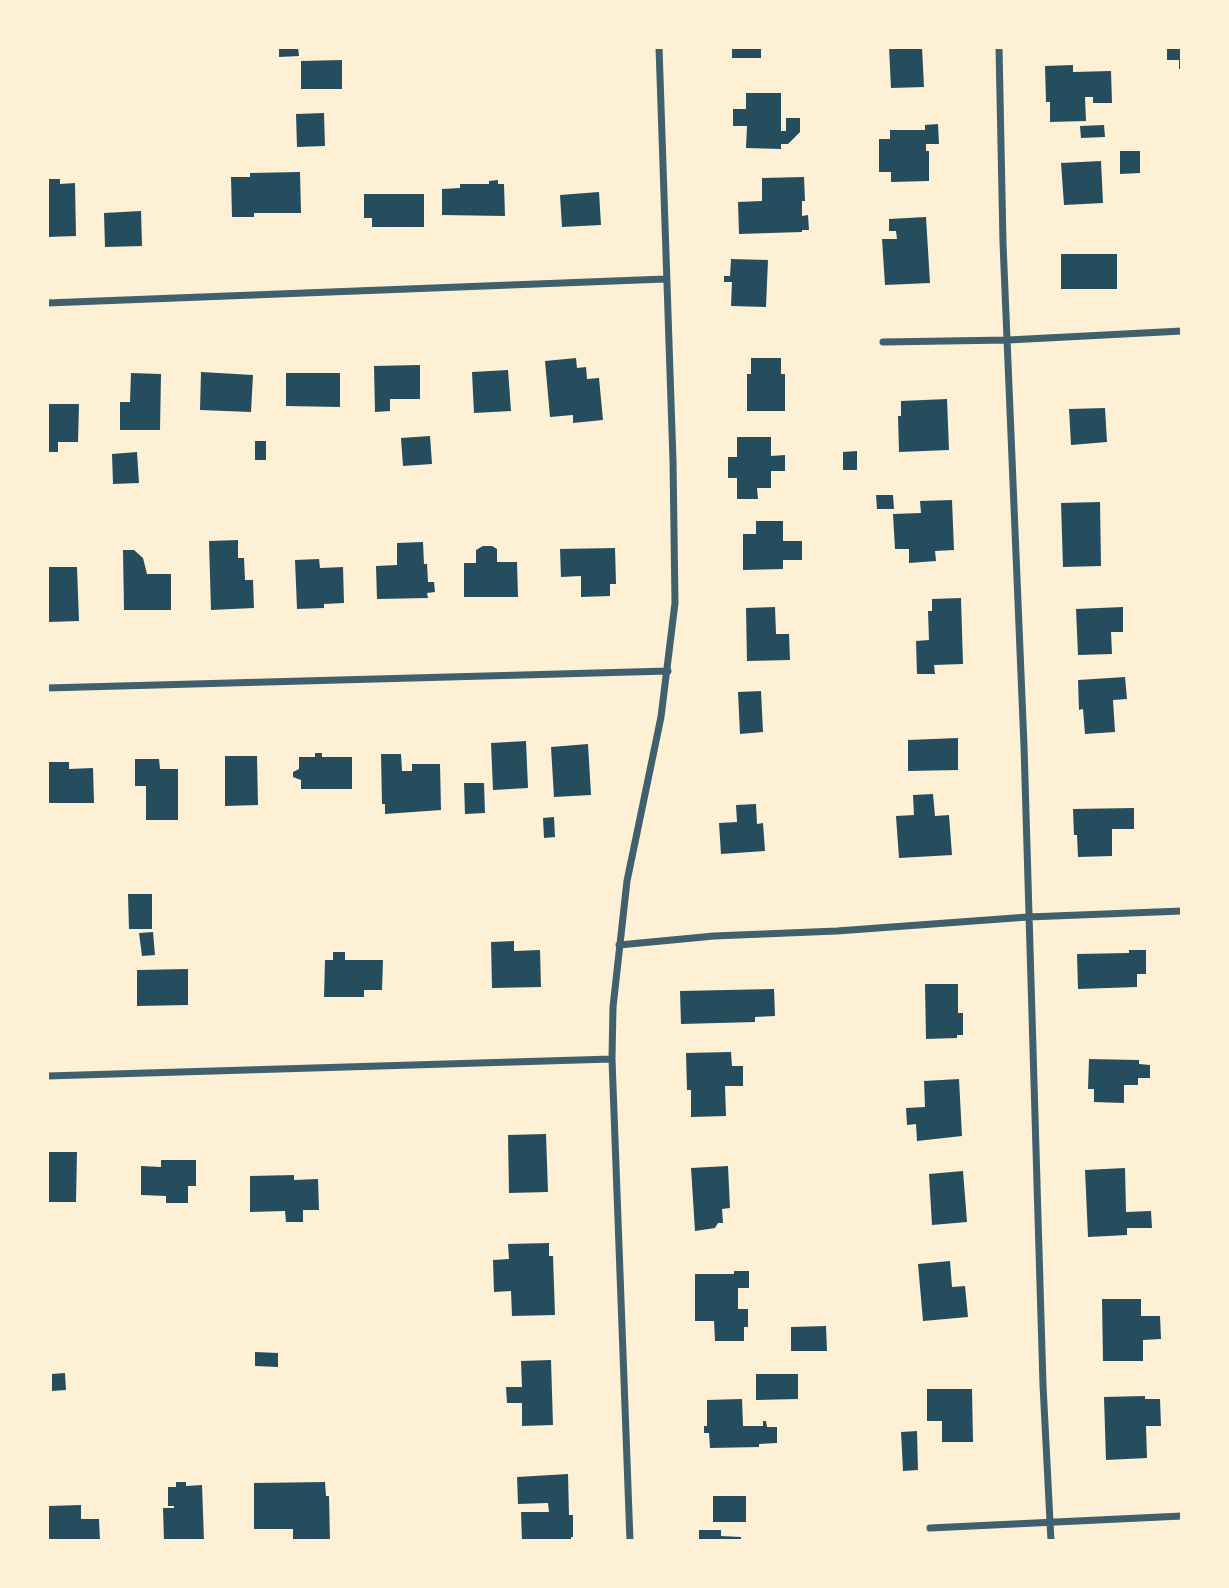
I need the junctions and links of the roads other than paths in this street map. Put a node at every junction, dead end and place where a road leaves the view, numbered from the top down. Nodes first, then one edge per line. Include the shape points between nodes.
1 (659, 47) edge
2 (999, 47) edge
3 (665, 279) junction
4 (47, 303) edge
5 (1182, 331) edge
6 (1008, 340) junction
7 (883, 342) dead end
8 (668, 671) junction
9 (47, 688) edge
10 (1182, 911) edge
11 (1028, 917) junction
12 (619, 945) junction
13 (612, 1059) junction
14 (47, 1076) edge
15 (1182, 1516) edge
16 (1051, 1522) junction
17 (930, 1528) dead end
18 (630, 1541) edge
19 (1051, 1541) edge

1 - 3 street
2 - 6 street
3 - 4 street
3 - 8 street via 675,603
5 - 6 street
6 - 7 street
6 - 11 street
8 - 9 street
8 - 12 street via 626,881
10 - 11 street
11 - 12 street
11 - 16 street
12 - 13 street
13 - 14 street
13 - 18 street
15 - 16 street
16 - 17 street
16 - 19 street

